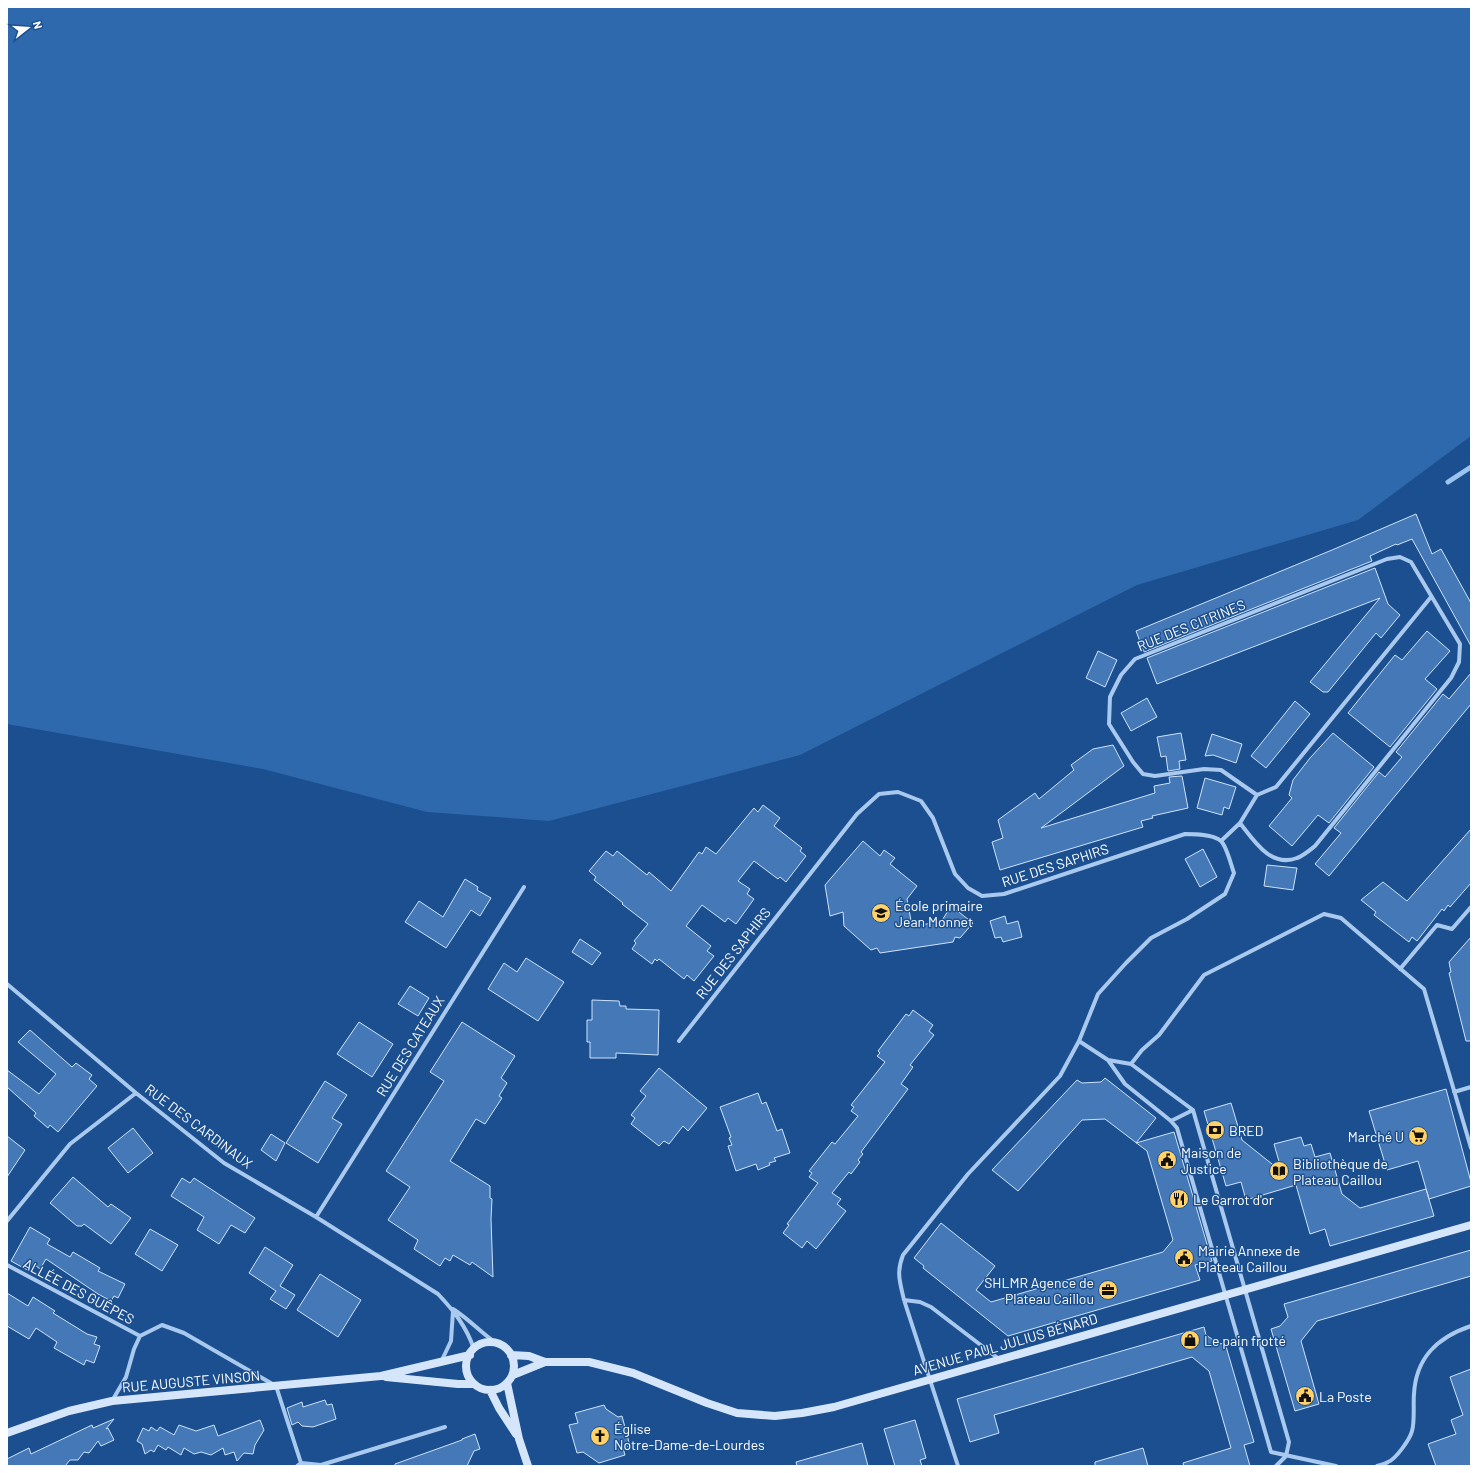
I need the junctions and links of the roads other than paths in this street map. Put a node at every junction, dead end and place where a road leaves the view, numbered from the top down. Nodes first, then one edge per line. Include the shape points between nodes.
1 (1431, 597) junction
2 (1257, 795) junction
3 (1240, 823) junction
4 (1221, 841) junction
5 (524, 887) dead end
6 (1471, 907) edge
7 (1400, 969) junction
8 (7, 984) edge
9 (679, 1041) dead end
10 (1078, 1041) junction
11 (1108, 1060) junction
12 (1131, 1064) junction
13 (1471, 1087) edge
14 (1454, 1092) junction
15 (136, 1093) junction
16 (1193, 1110) junction
17 (1171, 1121) junction
18 (1471, 1148) edge
19 (316, 1217) junction
20 (7, 1221) edge
21 (1471, 1225) edge
22 (7, 1265) edge
23 (1245, 1290) junction
24 (1226, 1295) junction
25 (904, 1300) junction
26 (450, 1306) junction
27 (453, 1311) junction
28 (1471, 1326) edge
29 (140, 1336) junction
30 (496, 1343) junction
31 (472, 1352) junction
32 (511, 1355) junction
33 (1000, 1360) junction
34 (545, 1362) junction
35 (440, 1363) junction
36 (513, 1375) junction
37 (382, 1376) junction
38 (930, 1380) junction
39 (507, 1383) junction
40 (474, 1384) junction
41 (276, 1386) junction
42 (490, 1390) junction
43 (112, 1401) junction
44 (445, 1427) dead end
45 (7, 1433) edge
46 (519, 1439) junction
47 (1286, 1456) junction
48 (299, 1465) edge
49 (528, 1466) edge
50 (958, 1466) edge
51 (1276, 1466) edge
52 (1336, 1466) edge
53 (1377, 1466) edge

1 - 2 street via 1276,787
1 - 2 street, RUE DES CITRINES via 1411,562 1400,557 1387,559 1135,659 1121,675 1110,697 1109,724 1143,774 1155,776 1204,769 1221,770
1 - 3 street, RUE DES CITRINES via 1460,644 1460,662 1451,678 1315,846 1298,858 1284,861 1270,857
2 - 3 street
3 - 4 street
4 - 9 street, RUE DES SAPHIRS via 1205,834 1185,834 1004,894 982,896 968,888 955,874 933,818 921,801 898,792 879,794 857,814
4 - 10 street via 1234,873 1225,894 1188,919 1151,938 1098,994
5 - 19 street, RUE DES CATEAUX
6 - 7 street via 1452,929 1437,925
7 - 12 street via 1340,918 1324,914 1204,976 1159,1035
7 - 14 street via 1424,990
8 - 15 street, RUE DES CARDINAUX
10 - 11 street
10 - 25 street via 1060,1076 968,1174 903,1255 898,1266 898,1278
11 - 12 street
11 - 17 street via 1125,1084
12 - 16 street
13 - 14 street
14 - 18 street
15 - 19 street, RUE DES CARDINAUX via 224,1163
15 - 20 street via 70,1144
16 - 17 street
16 - 23 street
17 - 24 street via 1177,1128
19 - 26 street, RUE DES CARDINAUX via 438,1294
21 - 23 main road, AVENUE PAUL JULIUS BÉNARD
22 - 29 street, ALLÉE DES GUÊPES
23 - 24 main road, AVENUE PAUL JULIUS BÉNARD
23 - 47 street via 1289,1442
24 - 33 main road, AVENUE PAUL JULIUS BÉNARD
24 - 47 street via 1271,1452
25 - 33 street via 920,1302 931,1307
25 - 38 street
26 - 27 street, RUE DES CARDINAUX
26 - 30 street, RUE DES CARDINAUX
27 - 31 street, RUE DES CARDINAUX via 468,1333
27 - 35 street via 451,1341
28 - 53 street via 1455,1331 1439,1342 1419,1365 1414,1382 1412,1430 1402,1448 1389,1462
29 - 41 street via 162,1325 184,1333
29 - 43 street via 126,1377
30 - 31 main road via 481,1345
30 - 32 main road via 508,1350
31 - 35 main road
31 - 40 main road via 467,1362 467,1370
32 - 34 main road, AVENUE PAUL JULIUS BÉNARD via 529,1356
32 - 36 main road
33 - 38 main road, AVENUE PAUL JULIUS BÉNARD
34 - 36 main road, AVENUE PAUL JULIUS BÉNARD
34 - 38 main road, AVENUE PAUL JULIUS BÉNARD via 589,1362 633,1373 728,1411 775,1416 802,1414 834,1407
35 - 37 main road
36 - 39 main road
37 - 40 main road
37 - 41 main road, RUE AUGUSTE VINSON
38 - 50 street
39 - 42 main road
39 - 46 main road
40 - 42 main road
41 - 43 main road, RUE AUGUSTE VINSON
41 - 48 street
42 - 46 main road
43 - 45 main road, RUE AUGUSTE VINSON via 69,1411
44 - 48 street via 321,1465
46 - 49 main road
47 - 51 street
47 - 52 street

